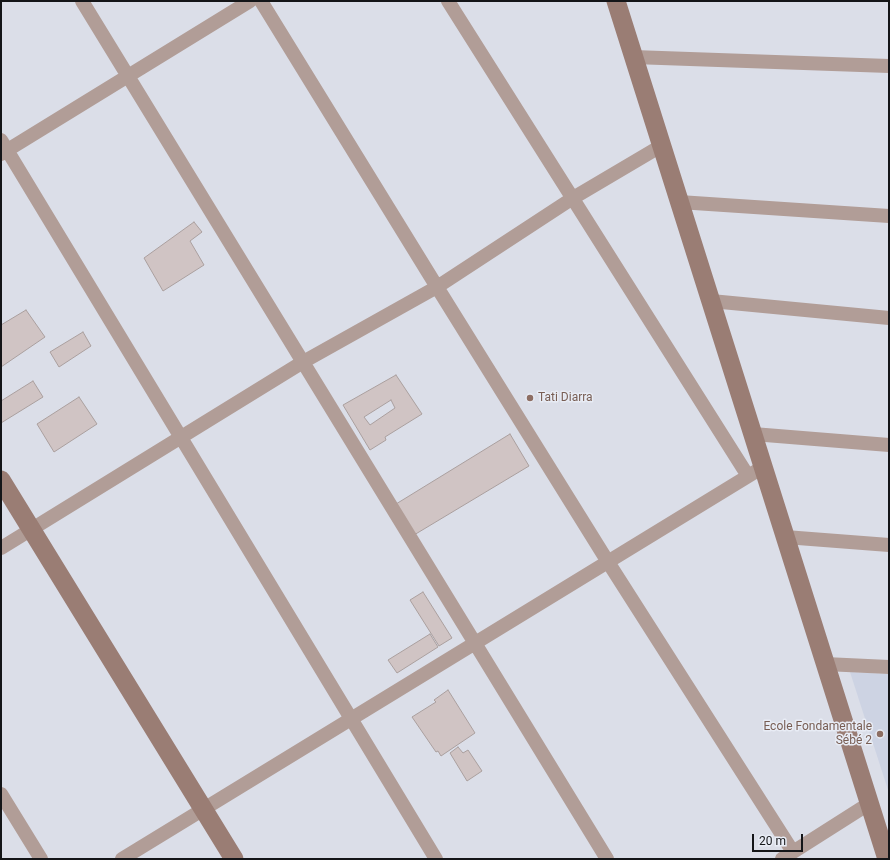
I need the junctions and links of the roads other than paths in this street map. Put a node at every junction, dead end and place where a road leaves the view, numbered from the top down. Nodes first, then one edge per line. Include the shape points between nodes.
1 (82, 1) edge
2 (250, 1) edge
3 (261, 1) edge
4 (448, 1) edge
5 (616, 1) edge
6 (633, 57) junction
7 (889, 66) edge
8 (128, 76) junction
9 (661, 146) junction
10 (3, 148) edge
11 (573, 198) junction
12 (679, 202) junction
13 (889, 216) edge
14 (437, 287) junction
15 (711, 301) junction
16 (889, 318) edge
17 (303, 362) junction
18 (753, 434) junction
19 (182, 438) junction
20 (889, 445) edge
21 (756, 471) junction
22 (1, 480) edge
23 (32, 529) junction
24 (785, 536) junction
25 (889, 544) edge
26 (1, 548) edge
27 (608, 562) junction
28 (475, 643) junction
29 (826, 664) junction
30 (889, 667) edge
31 (352, 719) junction
32 (1, 794) edge
33 (870, 803) junction
34 (203, 809) junction
35 (788, 855) edge
36 (41, 859) edge
37 (122, 859) edge
38 (234, 859) edge
39 (436, 859) edge
40 (607, 859) edge
41 (887, 859) edge

1 - 8 street
2 - 8 street
3 - 14 street
4 - 11 street
5 - 6 street
6 - 7 street
6 - 9 street
8 - 10 street
8 - 17 street
9 - 11 street
9 - 12 street
10 - 19 street
11 - 14 street
11 - 21 street
12 - 13 street
12 - 15 street
14 - 17 street
14 - 27 street
15 - 16 street
15 - 18 street
17 - 19 street
17 - 28 street
18 - 20 street
18 - 21 street
19 - 23 street
19 - 31 street
21 - 24 street
21 - 27 street
22 - 23 street
23 - 26 street
23 - 34 street
24 - 25 street
24 - 29 street
27 - 28 street
27 - 35 street
28 - 31 street
28 - 40 street
29 - 30 street
29 - 33 street
31 - 34 street
31 - 39 street
32 - 36 street
33 - 35 street
33 - 41 street
34 - 37 street
34 - 38 street

